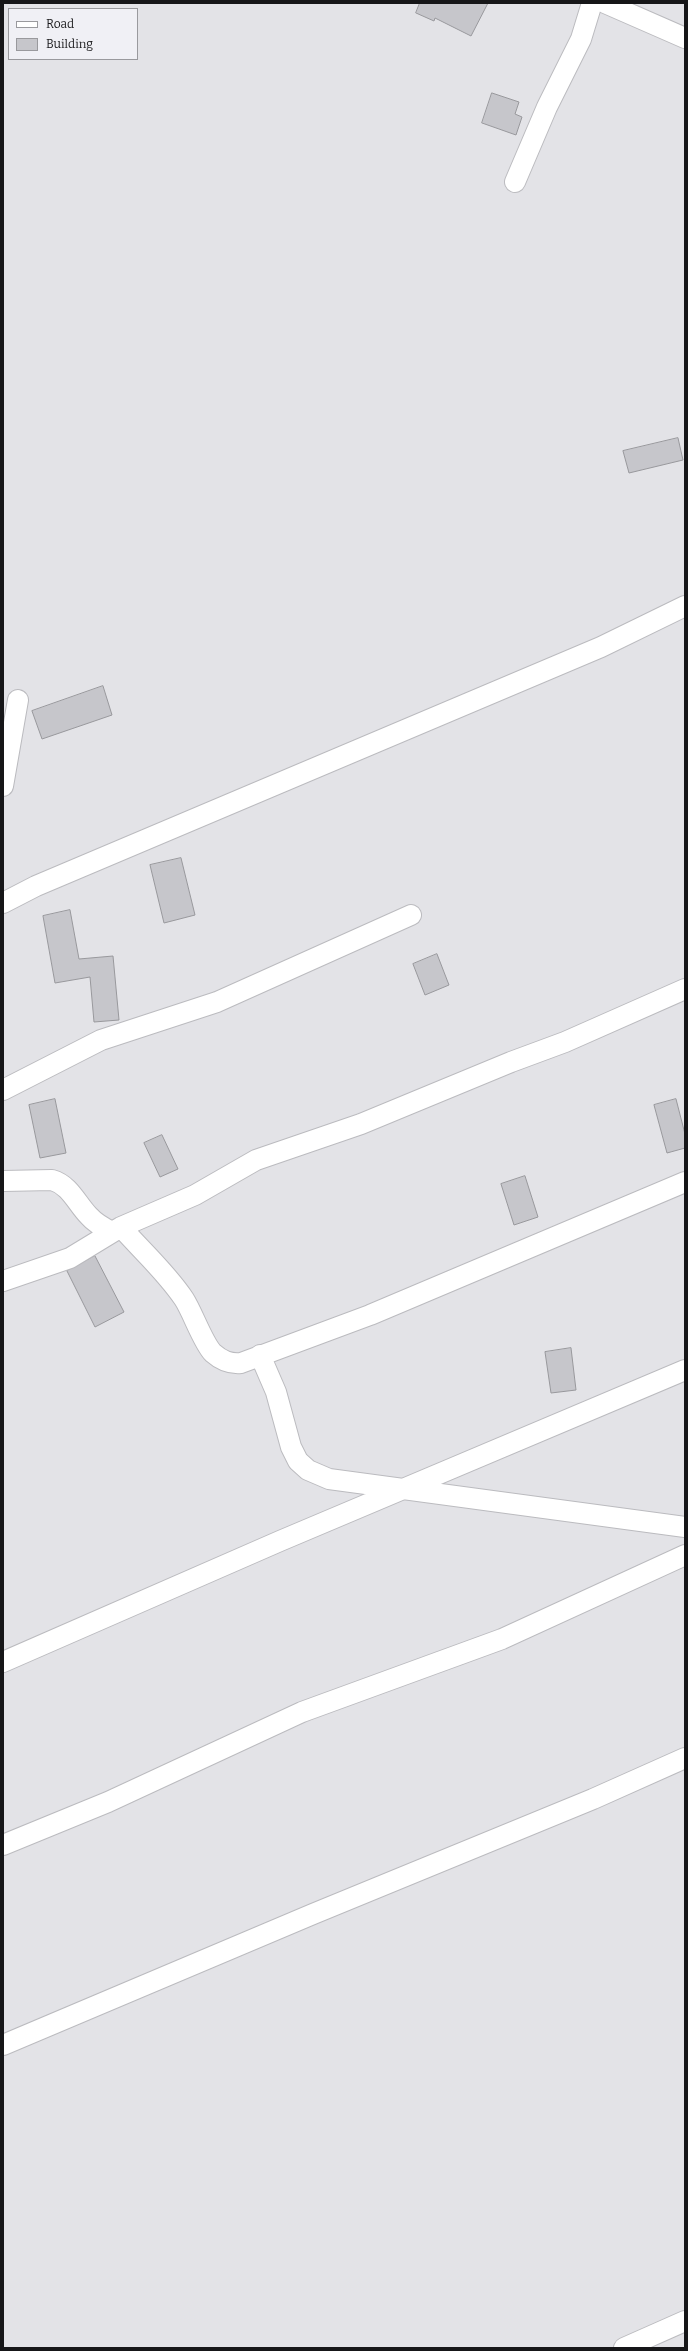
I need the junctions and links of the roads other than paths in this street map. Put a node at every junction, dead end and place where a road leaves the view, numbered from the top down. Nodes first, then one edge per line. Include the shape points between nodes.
1 (592, 3) edge
2 (605, 3) edge
3 (685, 38) edge
4 (515, 182) dead end
5 (685, 606) edge
6 (18, 700) dead end
7 (3, 786) edge
8 (3, 903) edge
9 (411, 915) dead end
10 (685, 990) edge
11 (3, 1090) edge
12 (3, 1181) edge
13 (685, 1182) edge
14 (116, 1230) junction
15 (3, 1281) edge
16 (260, 1355) junction
17 (685, 1370) edge
18 (400, 1490) junction
19 (685, 1528) edge
20 (685, 1555) edge
21 (3, 1662) edge
22 (685, 1758) edge
23 (3, 1845) edge
24 (3, 2045) edge
25 (685, 2321) edge
26 (624, 2348) edge

1 - 4 street via 581,39 546,107
2 - 3 street
5 - 8 street via 601,647 36,886
6 - 7 street
9 - 11 street via 218,1002 101,1040
10 - 14 street via 383,1116 291,1150 256,1160 195,1195
12 - 14 street via 58,1181 71,1193 89,1217
13 - 16 street via 370,1315
14 - 15 street via 70,1258
14 - 16 street via 167,1275 185,1300 212,1352 232,1364
16 - 18 street via 276,1392 291,1447 298,1461 308,1470 329,1479
17 - 18 street
18 - 19 street
18 - 21 street
20 - 23 street via 502,1639 302,1712 108,1802
22 - 24 street
25 - 26 street

